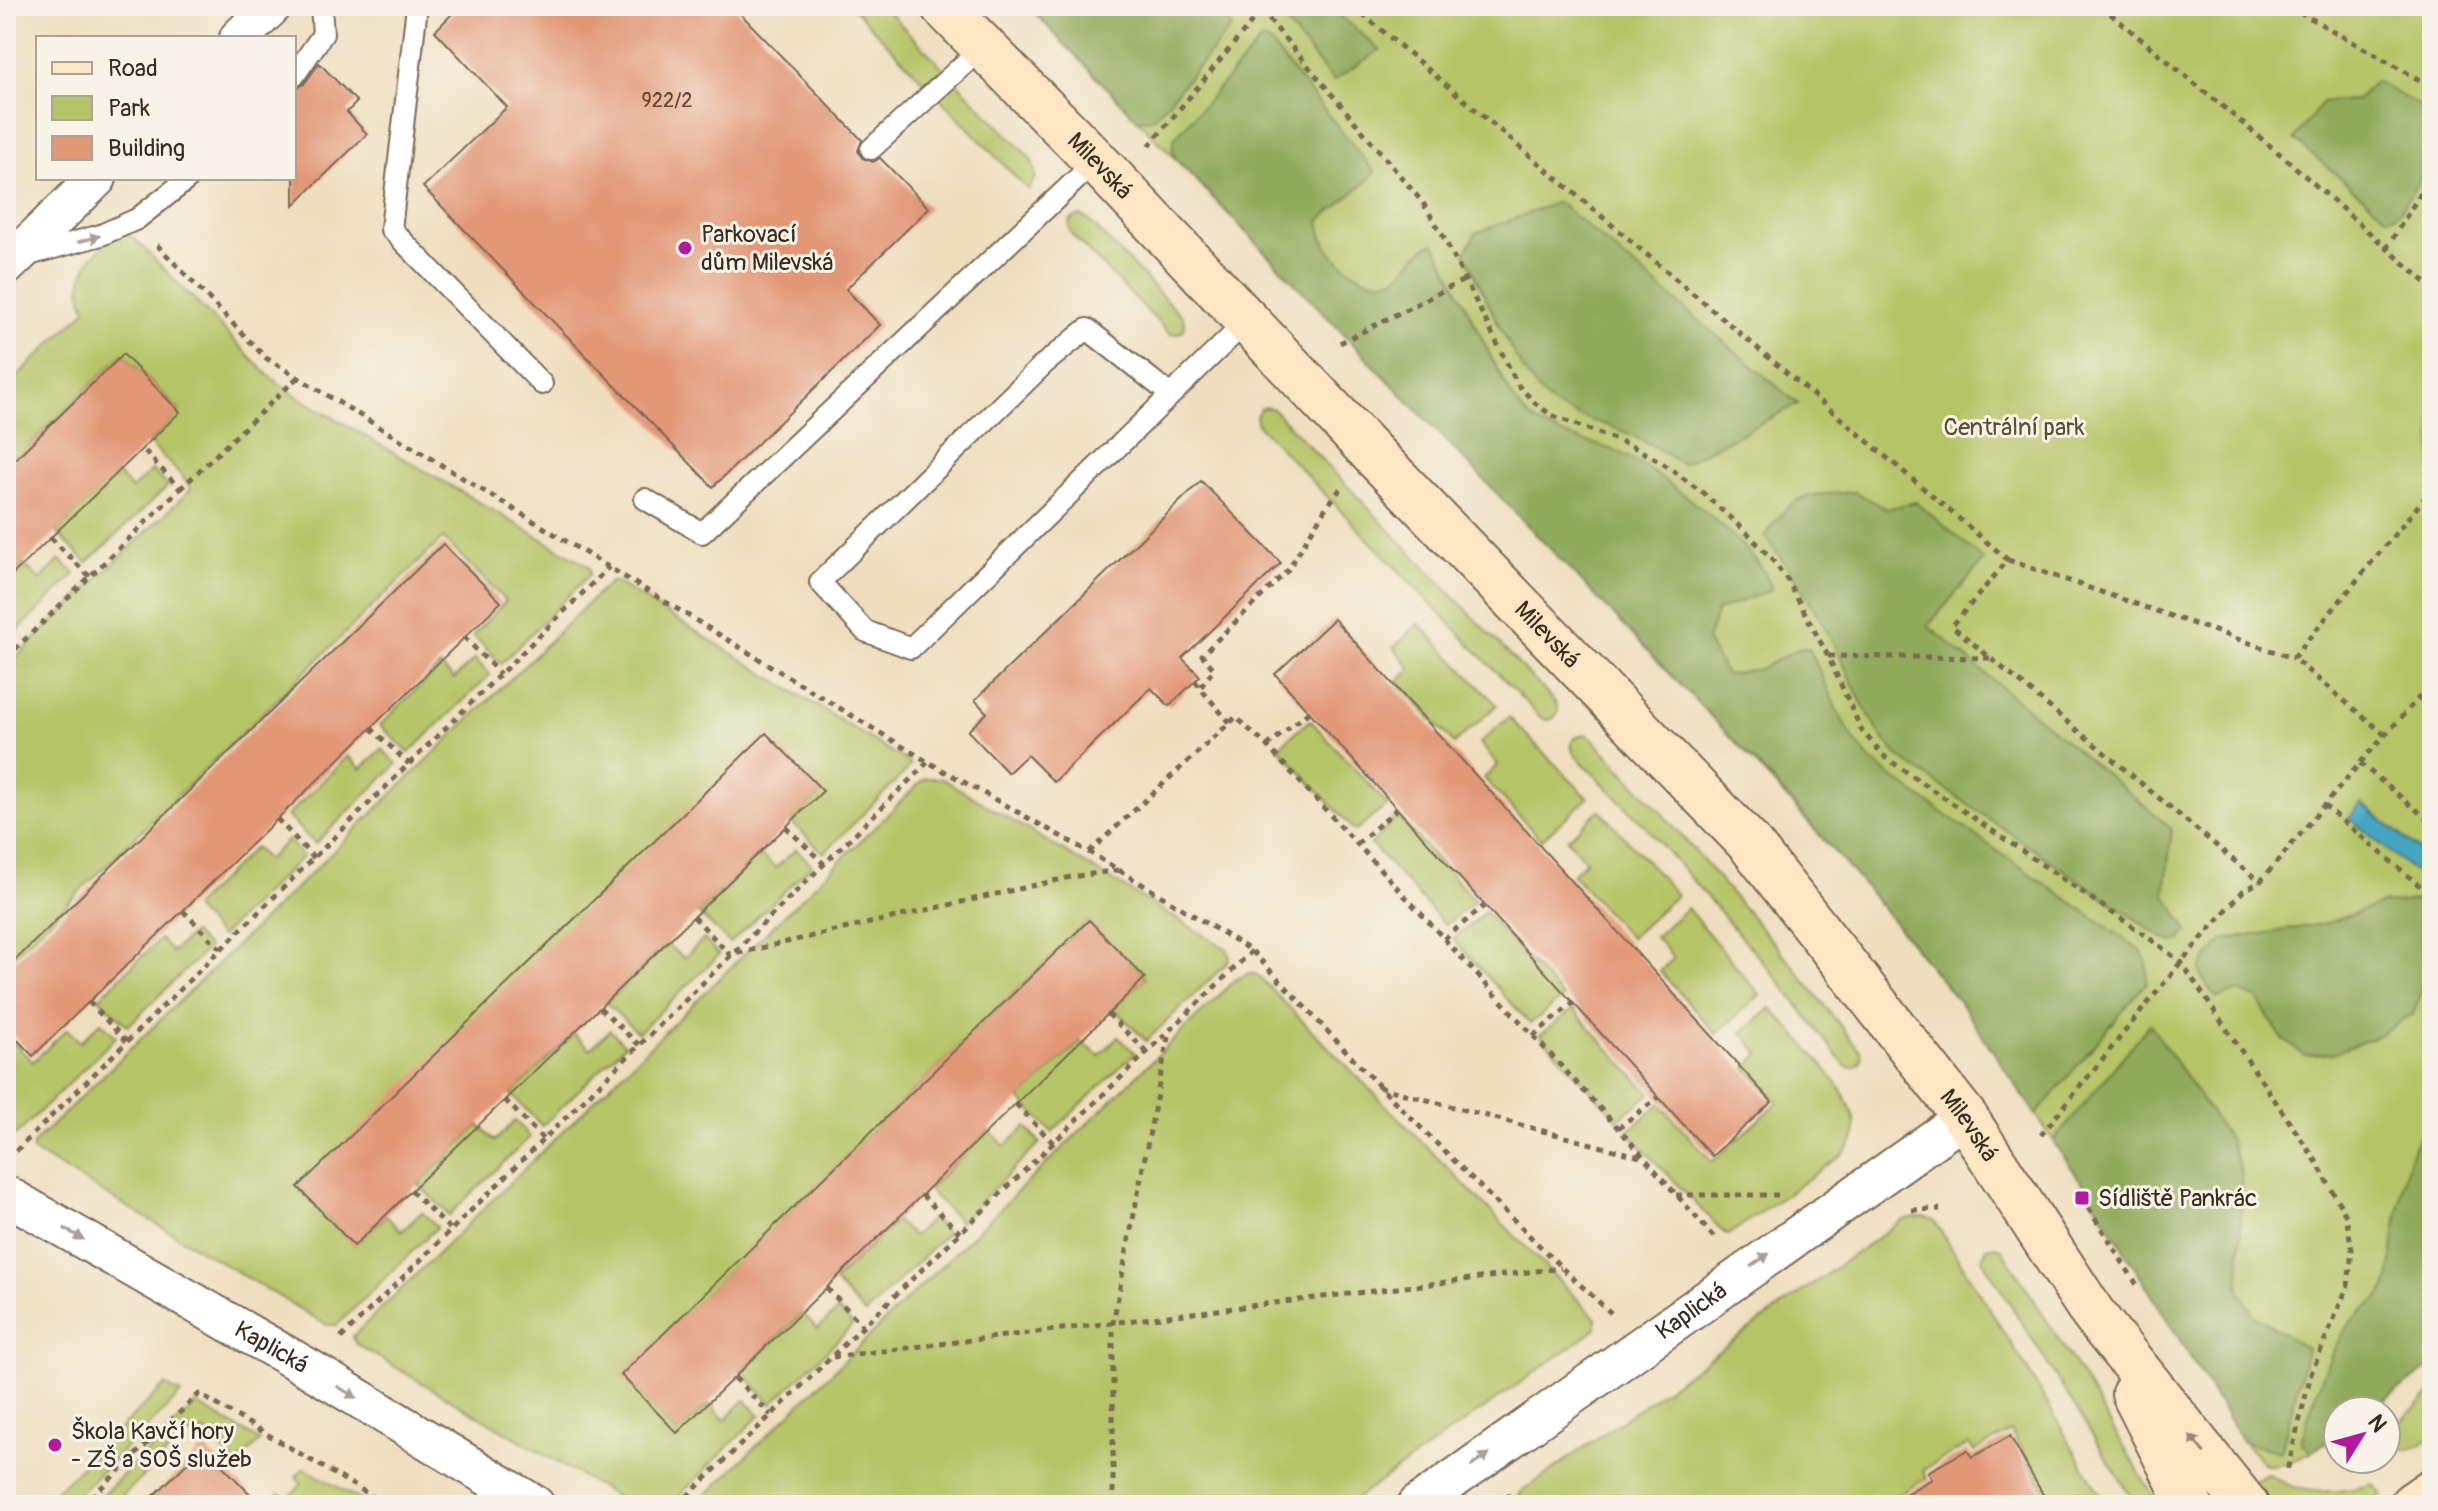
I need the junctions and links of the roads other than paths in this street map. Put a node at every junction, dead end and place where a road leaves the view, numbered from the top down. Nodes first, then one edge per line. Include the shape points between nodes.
1 (272, 6) edge
2 (321, 6) edge
3 (417, 6) edge
4 (943, 6) edge
5 (241, 36) edge
6 (983, 47) junction
7 (296, 73) edge
8 (871, 149) dead end
9 (1096, 161) junction
10 (95, 180) edge
11 (186, 180) edge
12 (10, 263) edge
13 (1247, 321) junction
14 (542, 384) dead end
15 (1171, 395) junction
16 (645, 499) dead end
17 (1965, 1117) junction
18 (6, 1195) edge
19 (2093, 1314) junction
20 (2432, 1491) edge
21 (535, 1505) edge
22 (1417, 1505) edge
23 (2190, 1505) edge
24 (2246, 1505) edge
25 (2412, 1505) edge

1 - 5 street
2 - 7 lane via 323,34
3 - 14 lane via 391,229
4 - 6 street, Milevská
6 - 8 lane
6 - 9 street, Milevská
9 - 13 street, Milevská
9 - 16 lane via 702,533
10 - 12 street
12 -> 11 lane via 137,219
13 - 15 lane
13 - 17 street, Milevská via 1749,843
15 - 15 lane via 911,648 865,631 820,582 1044,364 1087,329
17 - 19 street, Milevská
22 -> 17 street, Kaplická
18 -> 21 street, Kaplická
19 - 23 street, Milevská
24 -> 19 street, Milevská
20 - 25 street

